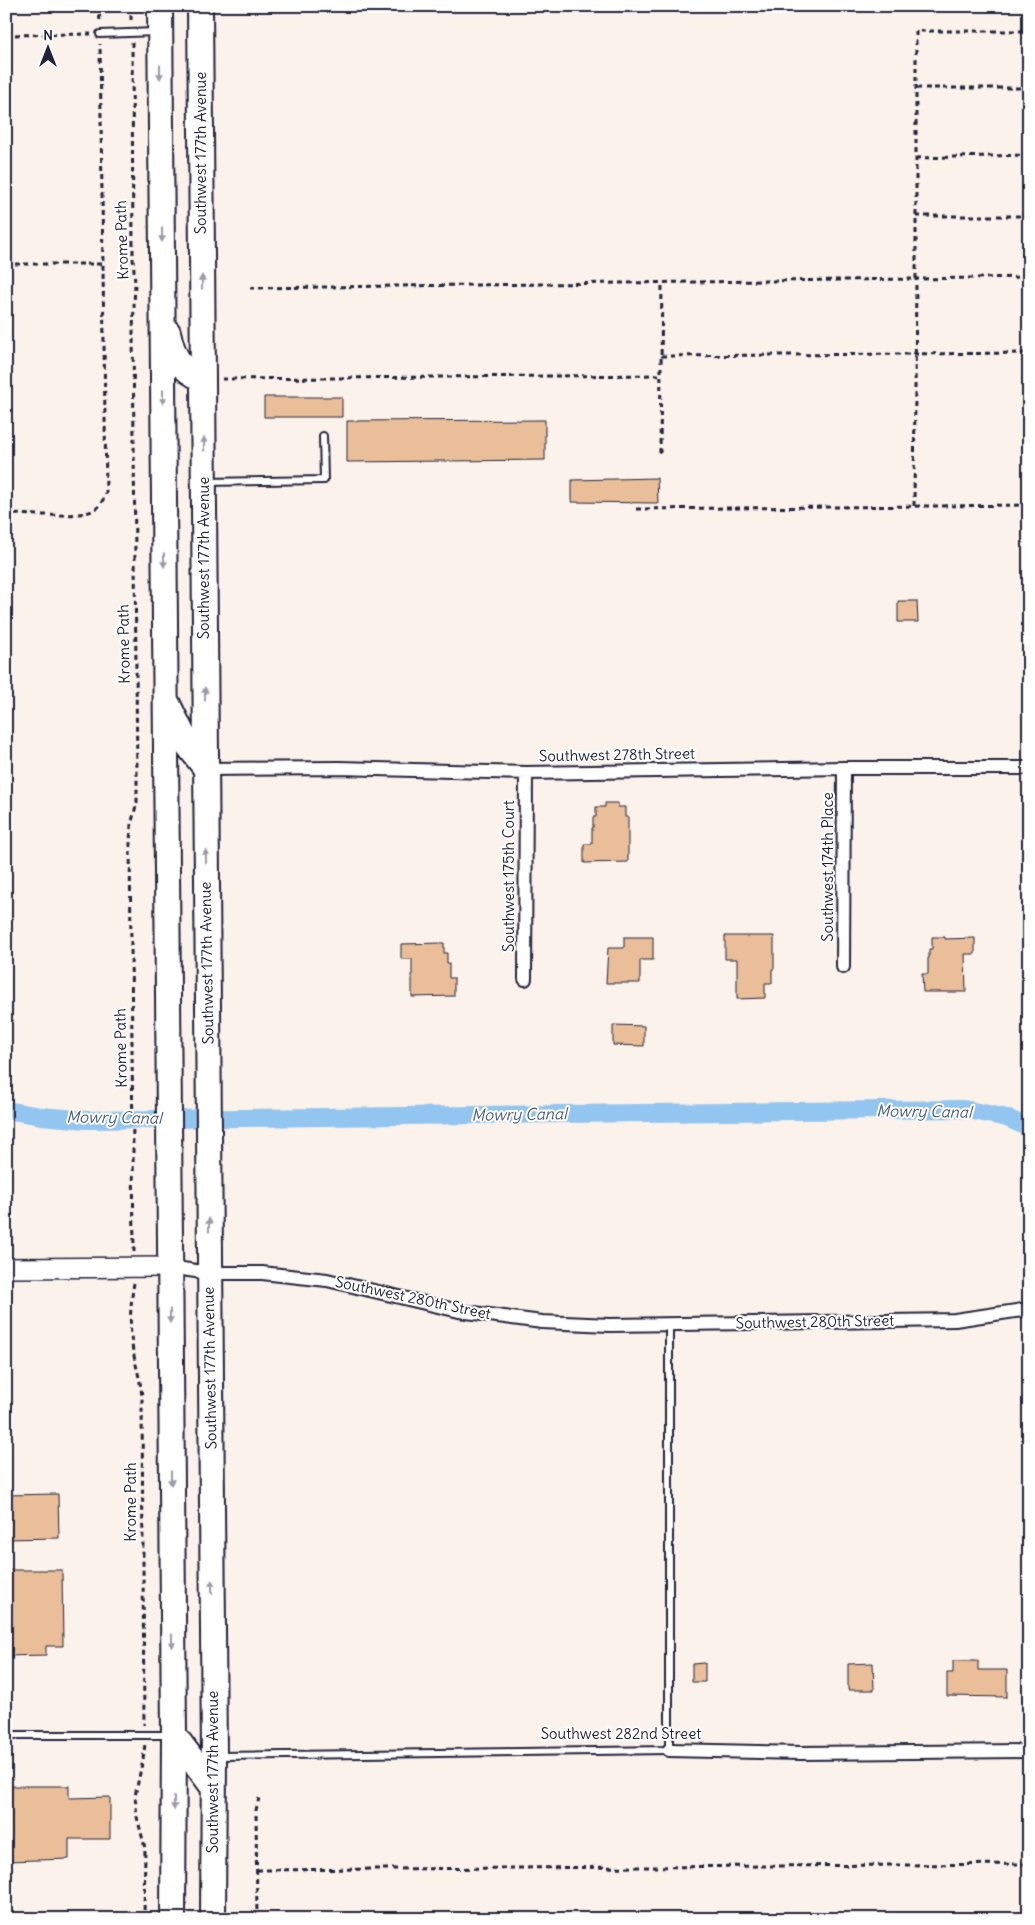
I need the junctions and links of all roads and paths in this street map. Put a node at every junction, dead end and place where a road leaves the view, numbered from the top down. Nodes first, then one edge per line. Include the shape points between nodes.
1 (100, 6) edge
2 (131, 6) edge
3 (160, 6) edge
4 (200, 6) edge
5 (131, 23) dead end
6 (1029, 31) edge
7 (160, 32) junction
8 (100, 34) junction
9 (6, 35) edge
10 (132, 44) dead end
11 (916, 88) junction
12 (1029, 88) edge
13 (1029, 155) edge
14 (916, 158) junction
15 (916, 216) junction
16 (1029, 216) edge
17 (6, 264) edge
18 (103, 264) junction
19 (1029, 277) edge
20 (916, 279) junction
21 (662, 282) junction
22 (250, 288) dead end
23 (162, 300) junction
24 (916, 353) junction
25 (1029, 353) edge
26 (661, 356) junction
27 (661, 375) junction
28 (203, 379) junction
29 (323, 436) dead end
30 (660, 453) dead end
31 (204, 482) junction
32 (1029, 505) edge
33 (914, 506) junction
34 (636, 509) dead end
35 (6, 514) edge
36 (165, 699) junction
37 (844, 768) junction
38 (1029, 768) edge
39 (206, 769) junction
40 (526, 773) junction
41 (844, 968) dead end
42 (525, 979) dead end
43 (134, 1244) dead end
44 (169, 1267) junction
45 (6, 1268) edge
46 (209, 1274) junction
47 (134, 1282) dead end
48 (1029, 1309) edge
49 (669, 1325) junction
50 (144, 1723) dead end
51 (6, 1735) edge
52 (174, 1735) junction
53 (145, 1744) dead end
54 (670, 1750) junction
55 (1029, 1750) edge
56 (214, 1756) junction
57 (213, 1787) junction
58 (259, 1798) dead end
59 (1029, 1864) edge
60 (257, 1870) junction
61 (144, 1919) edge
62 (173, 1919) edge
63 (213, 1919) edge
64 (257, 1919) edge

1 - 8 path
2 - 5 path
3 - 7 highway
28 -> 4 highway, Southwest 177th Avenue
6 - 11 path via 916,31
7 - 8 lane
7 -> 23 highway
8 - 9 path
8 - 18 path
10 - 43 path, Krome Path via 137,779 130,844
11 - 12 path
11 - 14 path
13 - 14 path
14 - 15 path
15 - 16 path
15 - 20 path
17 - 18 path
18 - 35 path via 106,493 102,503 93,511
19 - 20 path
20 - 21 path
20 - 24 path
21 - 22 path
21 - 26 path
23 - 28 highway via 177,360 190,374
23 -> 36 highway
24 - 25 path
24 - 26 path
24 - 33 path
26 - 27 path
27 - 28 path
27 - 30 path
31 -> 28 highway, Southwest 177th Avenue
29 - 31 lane via 324,480
39 -> 31 highway, Southwest 177th Avenue
32 - 33 path
33 - 34 path
36 - 39 highway via 189,747
36 - 44 highway
37 - 38 street, Southwest 278th Street
37 - 40 street, Southwest 278th Street
37 - 41 street, Southwest 174th Place
39 - 40 street, Southwest 278th Street via 339,768
46 -> 39 highway, Southwest 177th Avenue
40 - 42 street, Southwest 175th Court
44 - 45 street, Southwest 280th Street
44 - 46 street, Southwest 280th Street
44 -> 52 highway
46 - 49 street, Southwest 280th Street via 262,1273 327,1280 459,1311 542,1322
56 -> 46 highway, Southwest 177th Avenue
47 - 50 path, Krome Path via 131,1326 142,1398
48 - 49 street, Southwest 280th Street via 955,1320
49 - 54 lane
51 - 52 lane
52 - 57 highway
52 -> 62 highway
53 - 61 path via 134,1796 145,1848
54 - 55 street, Southwest 282nd Street via 801,1753
54 - 56 lane, Southwest 282nd Street
56 - 57 highway, Southwest 177th Avenue
57 - 63 highway, Southwest 177th Avenue
58 - 60 path via 256,1810
59 - 60 path
60 - 64 path

